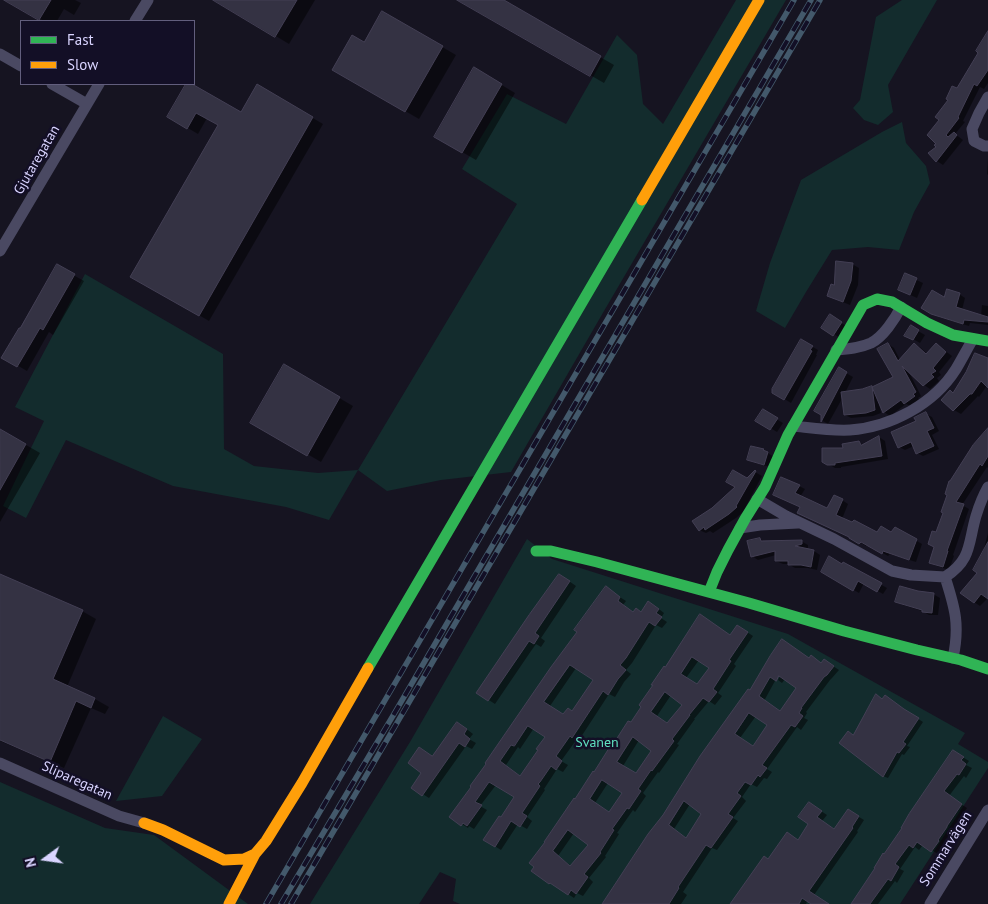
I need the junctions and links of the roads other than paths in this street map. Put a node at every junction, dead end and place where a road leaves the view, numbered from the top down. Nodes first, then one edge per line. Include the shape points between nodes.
1 (148, 0) edge
2 (759, 0) edge
3 (136, 20) edge
4 (0, 54) edge
5 (20, 65) edge
6 (54, 85) edge
7 (97, 85) edge
8 (988, 97) edge
9 (87, 104) junction
10 (988, 146) edge
11 (0, 251) edge
12 (901, 307) junction
13 (973, 339) junction
14 (988, 341) edge
15 (836, 350) junction
16 (793, 426) junction
17 (988, 487) edge
18 (757, 500) junction
19 (800, 524) junction
20 (740, 528) junction
21 (536, 551) dead end
22 (945, 577) junction
23 (709, 592) junction
24 (953, 658) junction
25 (988, 669) edge
26 (0, 763) edge
27 (988, 810) edge
28 (144, 823) joint
29 (255, 854) junction
30 (229, 904) edge
31 (930, 904) edge

1 - 3 street
2 - 29 main road via 302,783
4 - 5 street
6 - 9 street
7 - 9 street, Gjutaregatan
8 - 10 street via 972,128 974,141
9 - 11 street, Gjutaregatan
12 - 13 main road via 953,335
12 - 15 street via 885,331 872,343
12 - 15 main road via 877,299 863,305
13 - 14 main road
13 - 16 street via 939,390 894,420 850,430
15 - 16 main road
16 - 18 main road
17 - 22 street via 967,554 959,566
18 - 19 street
18 - 20 main road
19 - 20 street
19 - 22 street via 892,570
20 - 23 main road
21 - 23 main road via 551,551
22 - 24 street via 957,624
23 - 24 main road via 851,633
24 - 25 main road
26 - 28 street, Sliparegatan via 119,816
27 - 31 street, Sommarvägen
28 - 29 main road via 224,860 244,859
29 - 30 main road

